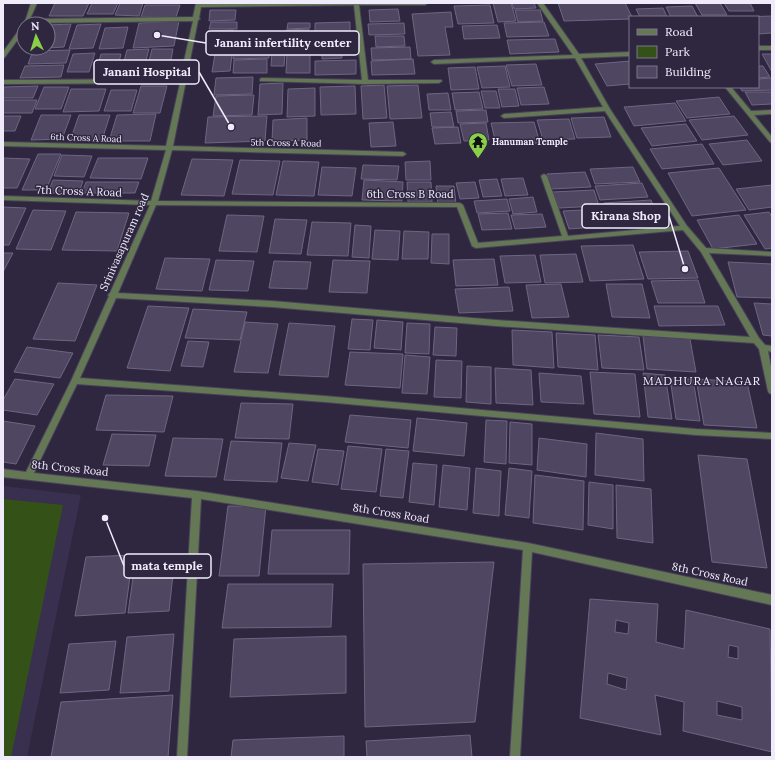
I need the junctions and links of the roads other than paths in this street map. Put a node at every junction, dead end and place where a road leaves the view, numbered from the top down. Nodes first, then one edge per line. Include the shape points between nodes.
1 (34, 3) edge
2 (420, 3) edge
3 (425, 3) edge
4 (540, 3) edge
5 (199, 4) edge
6 (356, 4) edge
7 (29, 16) edge
8 (197, 19) junction
9 (56, 23) edge
10 (16, 38) edge
11 (759, 48) edge
12 (772, 48) edge
13 (629, 54) edge
14 (3, 56) edge
15 (577, 56) junction
16 (434, 62) dead end
17 (262, 80) dead end
18 (183, 81) junction
19 (439, 81) dead end
20 (3, 82) edge
21 (365, 82) junction
22 (729, 88) edge
23 (608, 109) junction
24 (772, 112) edge
25 (749, 113) junction
26 (504, 116) dead end
27 (772, 141) edge
28 (3, 144) edge
29 (169, 149) junction
30 (403, 154) dead end
31 (544, 176) dead end
32 (3, 198) edge
33 (154, 203) junction
34 (686, 228) junction
35 (566, 239) junction
36 (704, 250) junction
37 (772, 254) edge
38 (112, 295) junction
39 (756, 340) junction
40 (763, 348) junction
41 (772, 349) edge
42 (75, 381) junction
43 (772, 391) edge
44 (772, 436) edge
45 (3, 473) edge
46 (28, 476) junction
47 (197, 495) junction
48 (528, 547) junction
49 (772, 600) edge
50 (182, 757) edge
51 (515, 757) edge

1 - 7 street
2 - 3 street
2 - 6 street
4 - 15 street
5 - 6 street
5 - 8 street, Srinivasapuram road
6 - 21 street
8 - 9 street
8 - 18 street, Srinivasapuram road
10 - 14 street
11 - 12 street
13 - 15 street
15 - 16 street
15 - 23 street
17 - 21 street
18 - 20 street
18 - 29 street, Srinivasapuram road
19 - 21 street
22 - 25 street
23 - 26 street
23 - 34 street
24 - 25 street
25 - 27 street
28 - 29 street, 6th Cross A Road
29 - 30 street, 5th Cross A Road
29 - 33 street, Srinivasapuram road
31 - 35 street
32 - 33 street, 7th Cross A Road
33 - 35 street, 6th Cross B Road via 460,205 476,246
33 - 38 street, Srinivasapuram road
34 - 35 street, 6th Cross B Road
34 - 36 street
36 - 37 street
36 - 39 street
38 - 39 street via 272,304 496,323
38 - 42 street, Srinivasapuram road
39 - 40 street
40 - 41 street
40 - 43 street
42 - 44 street
42 - 46 street, Srinivasapuram road
45 - 46 street, 8th Cross Road
46 - 47 street, 8th Cross Road
47 - 48 street, 8th Cross Road
47 - 50 street
48 - 49 street, 8th Cross Road
48 - 51 street

